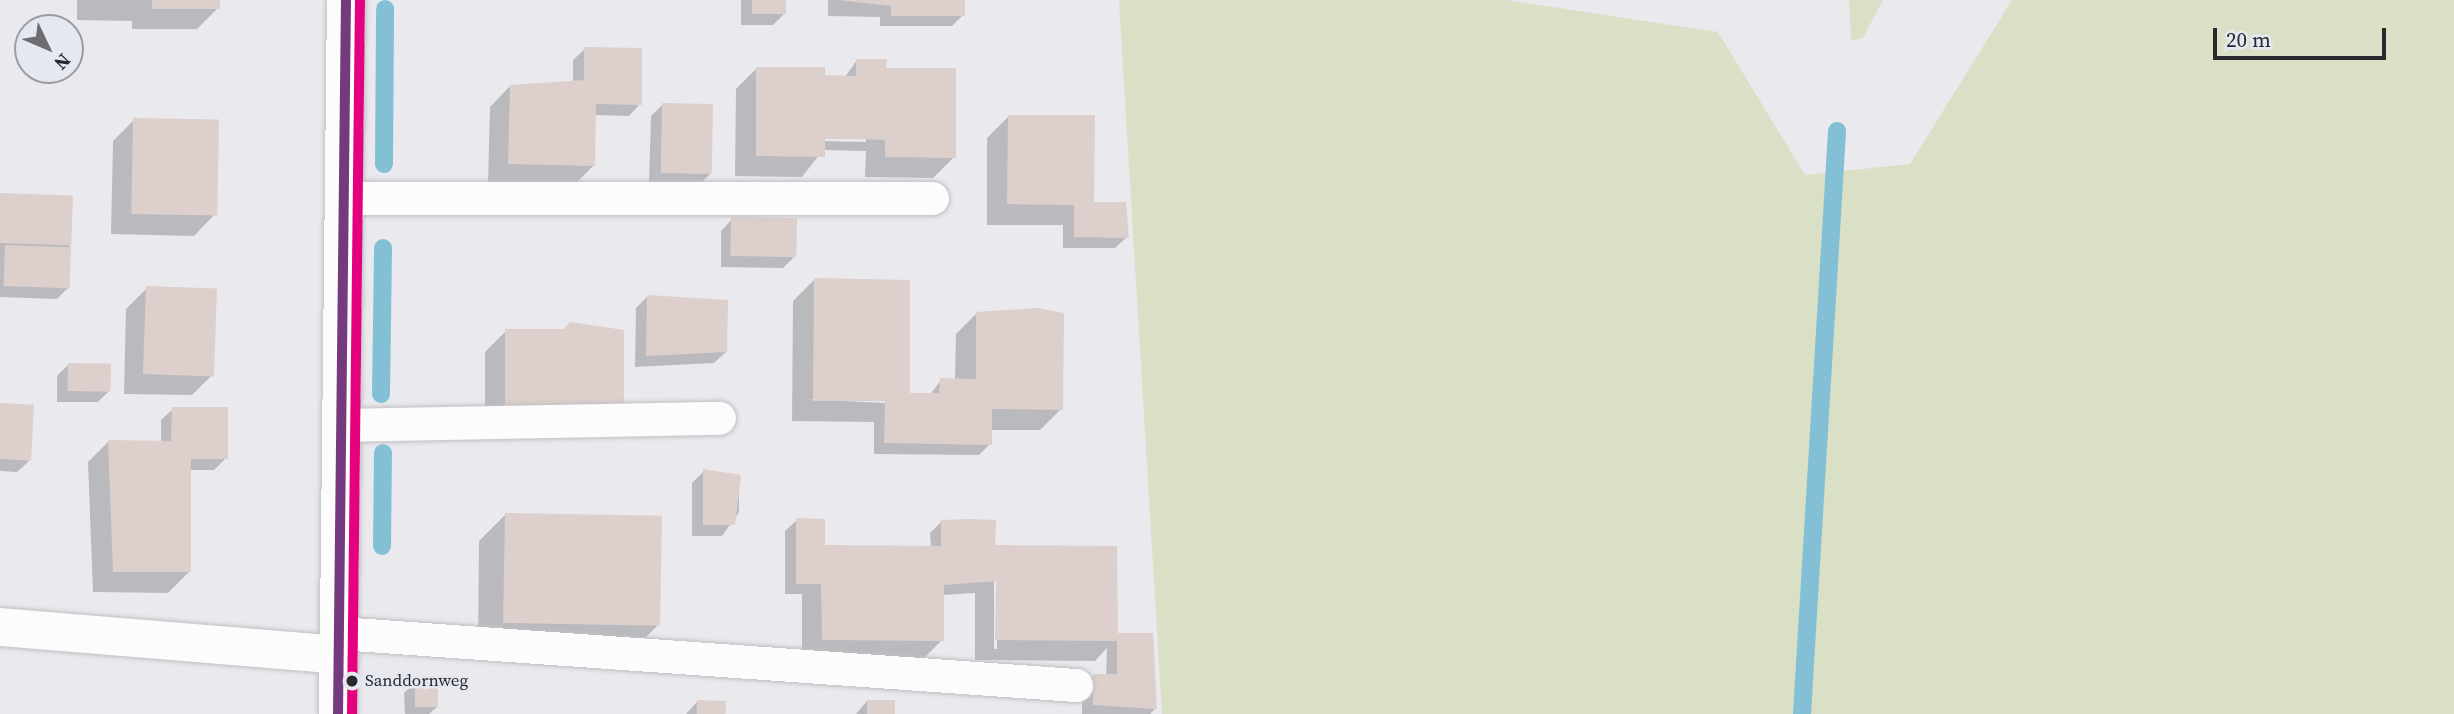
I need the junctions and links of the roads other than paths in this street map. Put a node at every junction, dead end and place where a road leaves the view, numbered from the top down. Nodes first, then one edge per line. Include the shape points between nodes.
1 (346, 0) edge
2 (344, 198) junction
3 (932, 198) dead end
4 (719, 418) dead end
5 (342, 425) junction
6 (0, 627) edge
7 (339, 644) junction
8 (1076, 685) dead end
9 (338, 714) edge

1 - 2 street
2 - 3 lane
2 - 5 street
4 - 5 lane
5 - 7 street
6 - 7 street
7 - 8 lane
7 - 9 street

